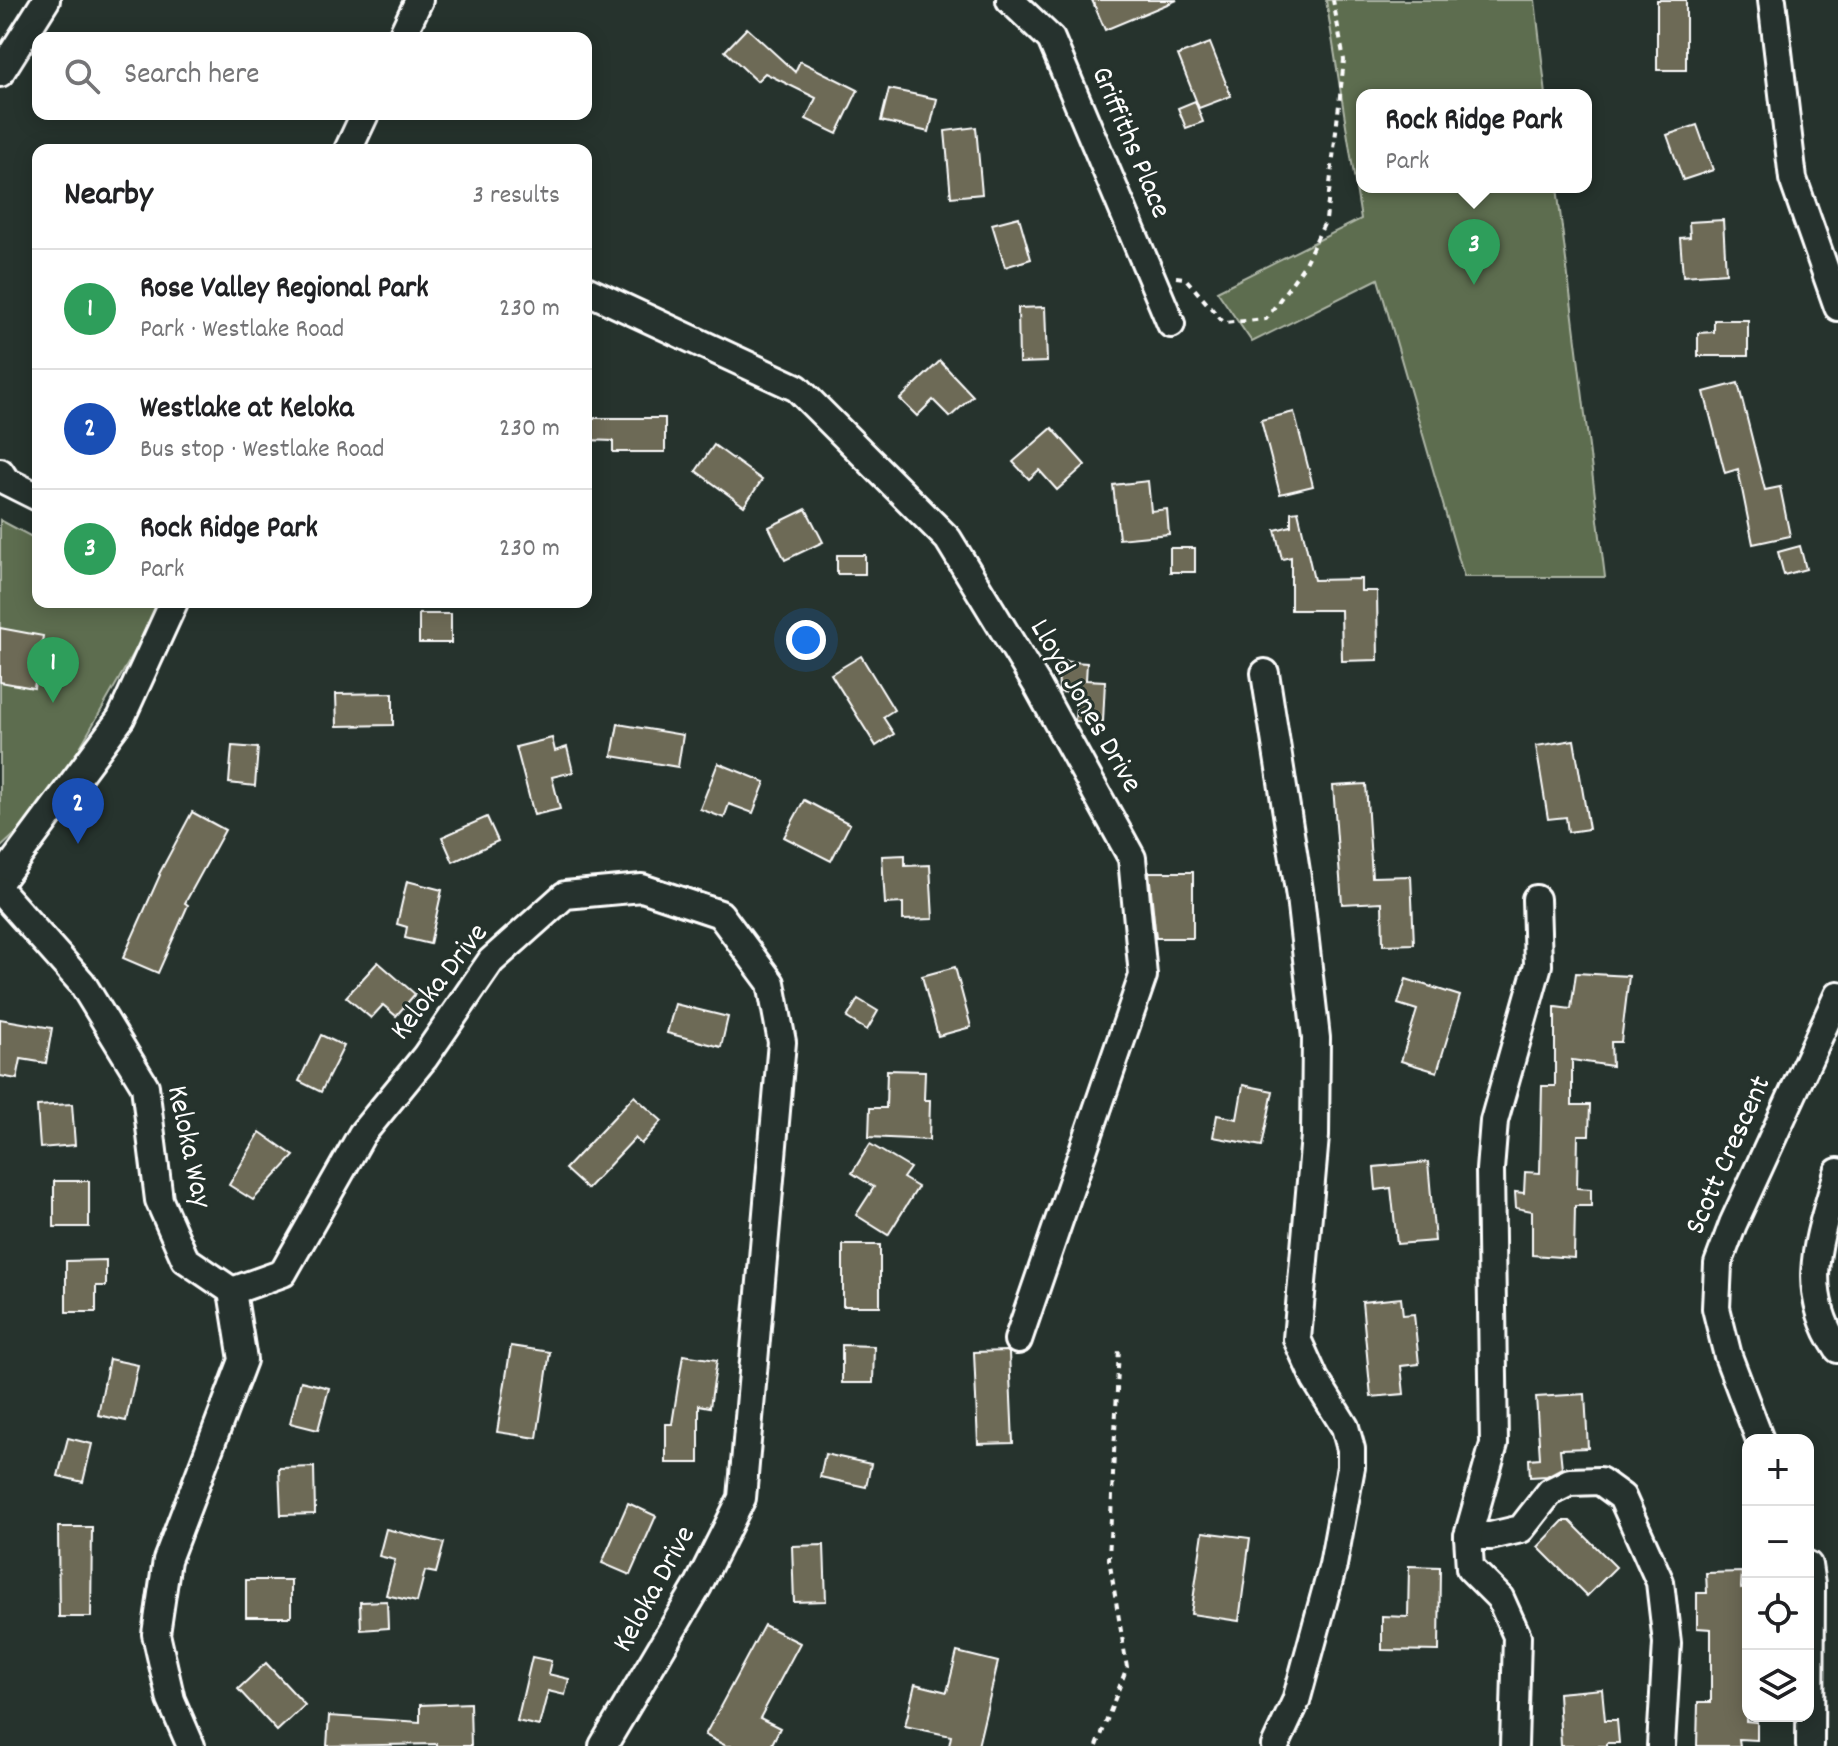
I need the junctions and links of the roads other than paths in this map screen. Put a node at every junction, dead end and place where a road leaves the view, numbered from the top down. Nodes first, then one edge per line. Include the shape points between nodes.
1 (46, 0) edge
2 (419, 0) edge
3 (1010, 0) edge
4 (1772, 0) edge
5 (404, 32) edge
6 (0, 73) edge
7 (362, 120) edge
8 (351, 144) edge
9 (592, 293) edge
10 (1838, 307) edge
11 (1171, 324) dead end
12 (0, 472) edge
13 (32, 494) edge
14 (171, 608) edge
15 (1265, 673) dead end
16 (0, 881) edge
17 (0, 891) edge
18 (1536, 899) dead end
19 (1838, 995) edge
20 (1838, 1172) edge
21 (232, 1291) junction
22 (1018, 1340) dead end
23 (1838, 1349) edge
24 (1758, 1434) edge
25 (1468, 1536) junction
26 (1810, 1578) edge
27 (191, 1746) edge
28 (603, 1746) edge
29 (1275, 1746) edge
30 (1514, 1746) edge
31 (1661, 1746) edge
32 (1810, 1746) edge

1 - 6 street
2 - 5 street
3 - 11 street, Griffiths Place via 1051,39
4 - 10 street via 1793,179
7 - 8 street
9 - 22 street, Lloyd Jones Drive via 797,388 948,539 1037,685 1132,858 1143,976
12 - 13 street via 6,481
14 - 16 street via 121,718
15 - 29 street via 1316,1038 1315,1136 1297,1339 1345,1427 1351,1449 1333,1565 1296,1701
17 - 21 street, Keloka Way via 82,983 145,1086 164,1212 185,1259
18 - 25 street via 1538,965 1494,1121 1494,1444
19 - 24 street, Scott Crescent via 1718,1264 1716,1308
20 - 23 street via 1816,1252 1814,1291
21 - 27 street via 243,1360 167,1560 156,1634 171,1700
21 - 28 street, Keloka Drive via 283,1273 362,1134 425,1057 491,961 565,895 642,888 720,914 771,983 782,1042 742,1498 698,1586
25 - 30 street via 1470,1568 1500,1598 1517,1636
25 - 31 street via 1521,1529 1550,1492 1570,1482 1600,1481 1622,1497 1660,1582 1667,1643
26 - 32 street

